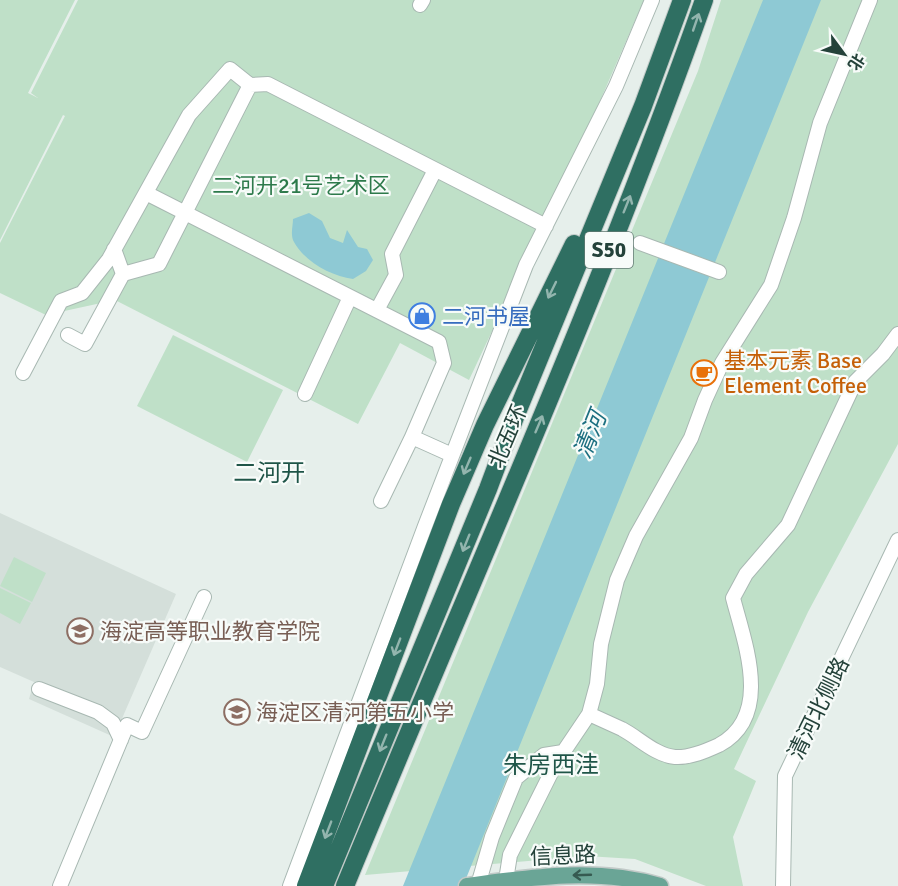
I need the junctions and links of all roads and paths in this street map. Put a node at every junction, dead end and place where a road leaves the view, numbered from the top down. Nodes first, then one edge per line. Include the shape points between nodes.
1 (652, 0) edge
2 (681, 0) edge
3 (704, 0) edge
4 (870, 0) edge
5 (250, 85) junction
6 (643, 105) junction
7 (435, 170) junction
8 (146, 193) junction
9 (185, 213) junction
10 (546, 226) junction
11 (646, 245) dead end
12 (114, 249) junction
13 (720, 272) dead end
14 (123, 274) junction
15 (350, 297) junction
16 (377, 310) junction
17 (898, 334) edge
18 (68, 335) dead end
19 (23, 374) dead end
20 (304, 394) dead end
21 (412, 437) junction
22 (452, 455) junction
23 (381, 501) dead end
24 (898, 540) edge
25 (204, 597) dead end
26 (39, 689) dead end
27 (589, 714) junction
28 (121, 740) junction
29 (563, 752) junction
30 (506, 880) junction
31 (477, 885) edge
32 (60, 886) edge
33 (290, 886) edge
34 (306, 886) edge
35 (324, 886) edge
36 (345, 886) edge
37 (660, 886) edge
38 (783, 886) edge

1 - 10 street via 616,86
2 - 6 highway, 北五环 / S50
36 -> 3 highway, 北五环 / S50 via 538,426 664,112
4 - 27 street via 820,123 771,285 722,363 691,438 636,536 617,580
5 - 7 street via 268,84
5 - 8 street via 230,69 189,116
5 - 9 street
6 -> 34 highway via 484,425
6 -> 35 highway, 北五环 / S50
7 - 10 street
7 - 16 street via 392,254 396,275
8 - 9 street
8 - 12 street
9 - 14 street via 159,264
9 - 15 street
10 - 22 street via 526,265
11 - 13 street
12 - 14 street
12 - 19 street via 82,293 61,302
14 - 18 street via 85,344
15 - 16 street
15 - 20 street
16 - 21 street via 439,342 444,363
17 - 27 street via 855,382 788,525 746,574 733,598 752,673 750,710 729,739 704,752 675,757 659,753
21 - 22 street
21 - 23 street
22 - 33 street
24 - 38 street, 清河北侧路 via 785,776
25 - 28 street via 142,732 127,725
26 - 28 street via 98,712 113,723
27 - 29 street
28 - 32 street
29 - 30 street via 510,855
29 - 31 street via 544,755 516,778
30 - 31 main road, 信息路
37 -> 30 main road, 信息路 via 593,874

